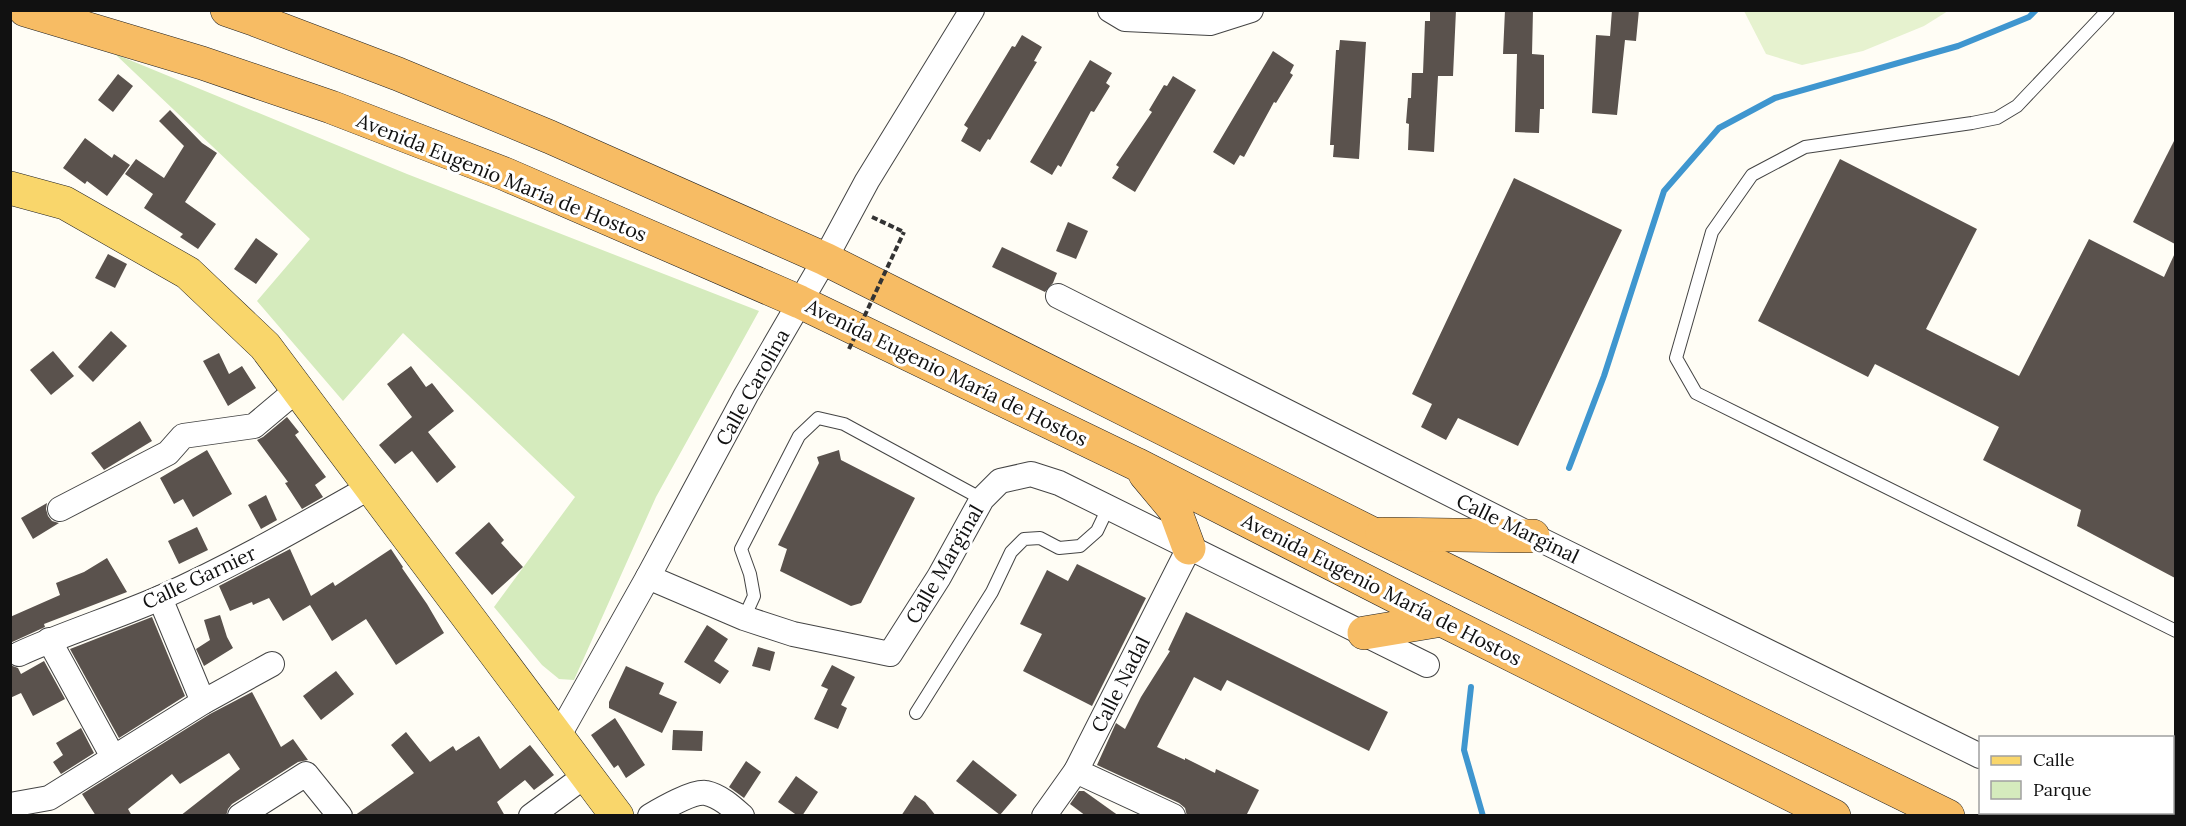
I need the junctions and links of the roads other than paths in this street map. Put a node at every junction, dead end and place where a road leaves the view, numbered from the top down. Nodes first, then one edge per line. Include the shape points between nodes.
1 (25, 10) edge
2 (227, 10) edge
3 (972, 10) edge
4 (1110, 10) edge
5 (1251, 10) edge
6 (2108, 10) edge
7 (10, 188) edge
8 (825, 259) junction
9 (1058, 296) dead end
10 (800, 302) junction
11 (298, 389) junction
12 (1136, 464) junction
13 (372, 486) junction
14 (982, 499) junction
15 (1108, 508) junction
16 (60, 509) dead end
17 (1373, 534) junction
18 (1533, 536) junction
19 (1189, 548) junction
20 (648, 577) junction
21 (160, 598) junction
22 (744, 618) junction
23 (1442, 620) junction
24 (2175, 631) edge
25 (1364, 633) junction
26 (49, 640) junction
27 (19, 654) dead end
28 (272, 664) dead end
29 (1427, 664) dead end
30 (203, 702) junction
31 (916, 713) dead end
32 (558, 737) junction
33 (1979, 756) edge
34 (113, 757) junction
35 (1076, 771) junction
36 (586, 775) junction
37 (10, 805) edge
38 (2175, 810) edge
39 (240, 816) edge
40 (340, 816) edge
41 (531, 816) edge
42 (617, 816) edge
43 (650, 816) edge
44 (742, 816) edge
45 (1044, 816) edge
46 (1173, 816) edge
47 (1834, 816) edge
48 (1948, 816) edge
49 (2174, 816) edge

1 - 10 highway, Avenida Eugenio María de Hostos via 331,107 505,174
2 - 8 highway via 398,74
3 - 8 street, Calle Carolina via 867,181
4 - 5 street via 1125,19 1210,23
6 - 24 lane via 2017,106 1997,118 1805,147 1752,175 1712,232 1676,358 1696,393
7 - 11 main road via 65,203 188,273 266,346
8 - 10 street, Calle Carolina
8 - 17 highway
9 - 18 street, Calle Marginal
10 - 12 highway, Avenida Eugenio María de Hostos
10 - 20 street, Calle Carolina
11 - 13 main road
11 - 16 street via 254,426 183,436 168,453
12 - 19 highway via 1175,510
12 - 23 highway, Avenida Eugenio María de Hostos
13 - 21 street, Calle Garnier via 267,546
13 - 32 main road
14 - 15 street, Calle Marginal via 1000,481 1031,474 1059,483
14 - 22 street, Calle Marginal via 890,654 792,634
14 - 22 lane via 844,424 819,418 799,436 741,549 754,596
15 - 19 street, Calle Marginal
15 - 31 lane via 1097,531 1080,546 1059,548 1040,538 1024,539 1011,552 992,592
17 - 18 highway
17 - 48 highway
18 - 33 street, Calle Marginal
19 - 25 street, Calle Marginal
19 - 35 street, Calle Nadal
20 - 22 street
20 - 32 street, Calle Carolina
21 - 26 street, Calle Garnier
21 - 30 street
23 - 25 highway
23 - 47 highway, Avenida Eugenio María de Hostos
25 - 29 street, Calle Marginal
26 - 27 street, Calle Garnier
26 - 34 street
28 - 30 street
30 - 34 street
32 - 36 main road
34 - 37 street via 49,798
35 - 45 street, Calle Nadal
35 - 46 street
36 - 41 street
36 - 42 main road
38 - 49 lane
39 - 40 street via 306,774
43 - 44 street via 671,803 704,793 719,798

